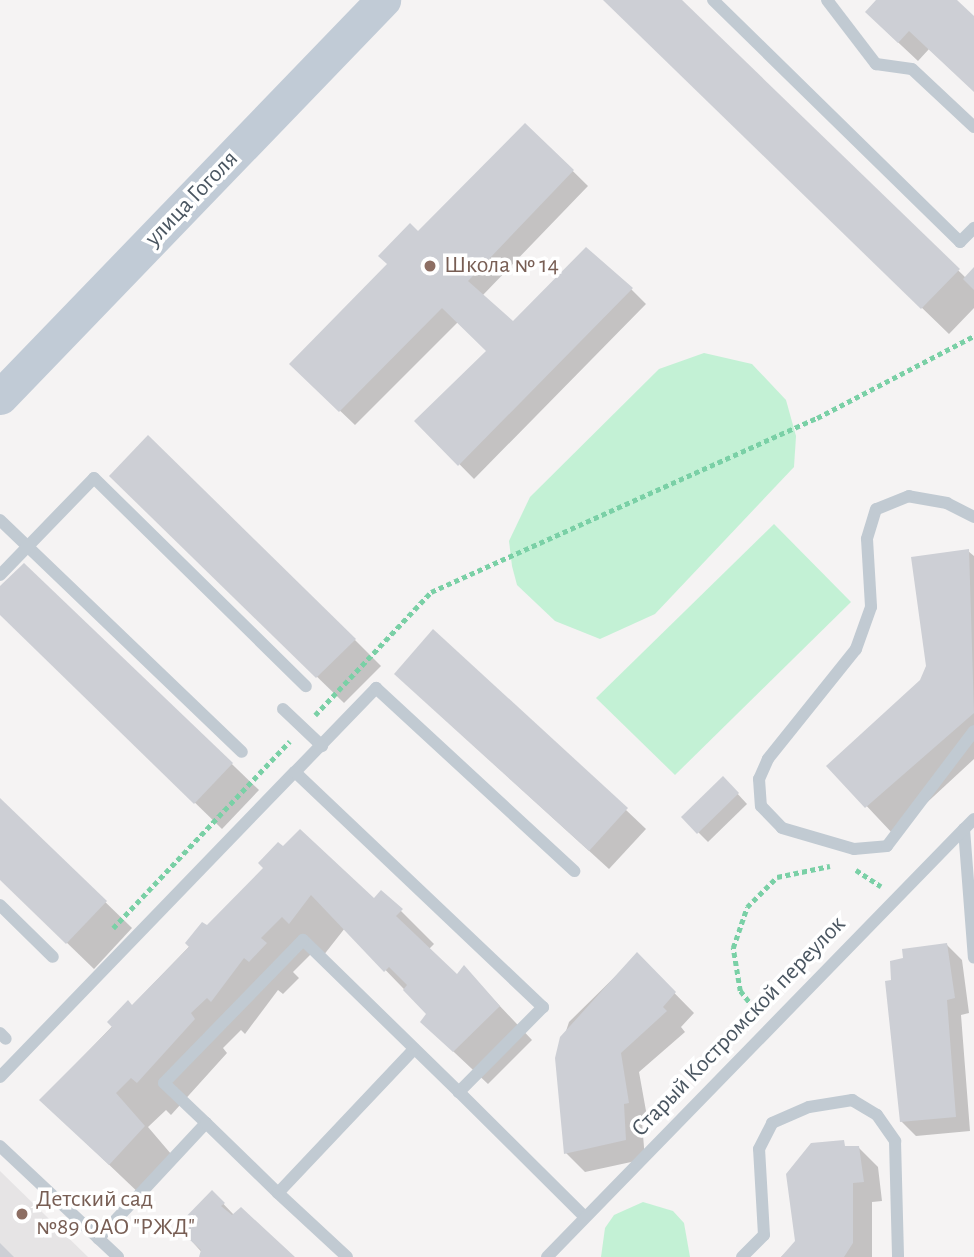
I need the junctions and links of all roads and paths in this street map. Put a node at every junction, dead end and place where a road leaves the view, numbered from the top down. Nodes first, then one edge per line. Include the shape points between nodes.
1 (383, 0) edge
2 (713, 0) edge
3 (827, 0) edge
4 (974, 127) edge
5 (974, 228) edge
6 (974, 336) edge
7 (0, 397) edge
8 (974, 517) edge
9 (0, 520) edge
10 (28, 547) junction
11 (0, 575) edge
12 (306, 686) dead end
13 (283, 709) dead end
14 (303, 728) junction
15 (974, 731) edge
16 (321, 746) junction
17 (242, 752) dead end
18 (295, 772) junction
19 (974, 819) edge
20 (964, 829) junction
21 (840, 867) dead end
22 (850, 869) dead end
23 (574, 871) dead end
24 (895, 897) junction
25 (0, 905) edge
26 (102, 939) dead end
27 (53, 957) dead end
28 (974, 958) edge
29 (766, 1026) junction
30 (414, 1049) junction
31 (0, 1077) edge
32 (459, 1092) junction
33 (206, 1124) junction
34 (0, 1146) edge
35 (278, 1193) junction
36 (585, 1217) junction
37 (98, 1239) junction
38 (118, 1257) edge
39 (347, 1257) edge
40 (547, 1257) edge
41 (742, 1257) edge
42 (898, 1257) edge

1 - 7 street, улица Гоголя
2 - 5 lane via 960,242
3 - 4 lane via 876,64 912,69
6 - 14 path via 817,418 430,592
8 - 15 lane via 947,503 909,496 876,509 867,539 871,607 856,649 768,759 759,779 761,806 782,828 854,849 887,846
9 - 10 lane
10 - 11 lane
10 - 12 lane via 94,478
10 - 17 lane
13 - 14 lane
14 - 16 lane
14 - 26 path
16 - 18 lane
16 - 23 lane via 376,688
18 - 31 lane
18 - 32 lane via 543,1007
19 - 20 lane, Старый Костромской переулок
20 - 24 lane, Старый Костромской переулок
20 - 28 lane
21 - 29 path via 818,863 777,877 747,907 733,948 740,991
22 - 24 path
24 - 29 lane, Старый Костромской переулок
25 - 27 lane
29 - 36 lane, Старый Костромской переулок
30 - 32 lane
30 - 33 lane via 303,940 164,1083
30 - 35 lane
32 - 36 lane
33 - 35 lane
33 - 37 lane
34 - 37 lane
35 - 39 lane
36 - 40 lane, Старый Костромской переулок
37 - 38 lane
41 - 42 lane via 764,1235 759,1149 772,1123 809,1107 852,1100 877,1115 895,1141

